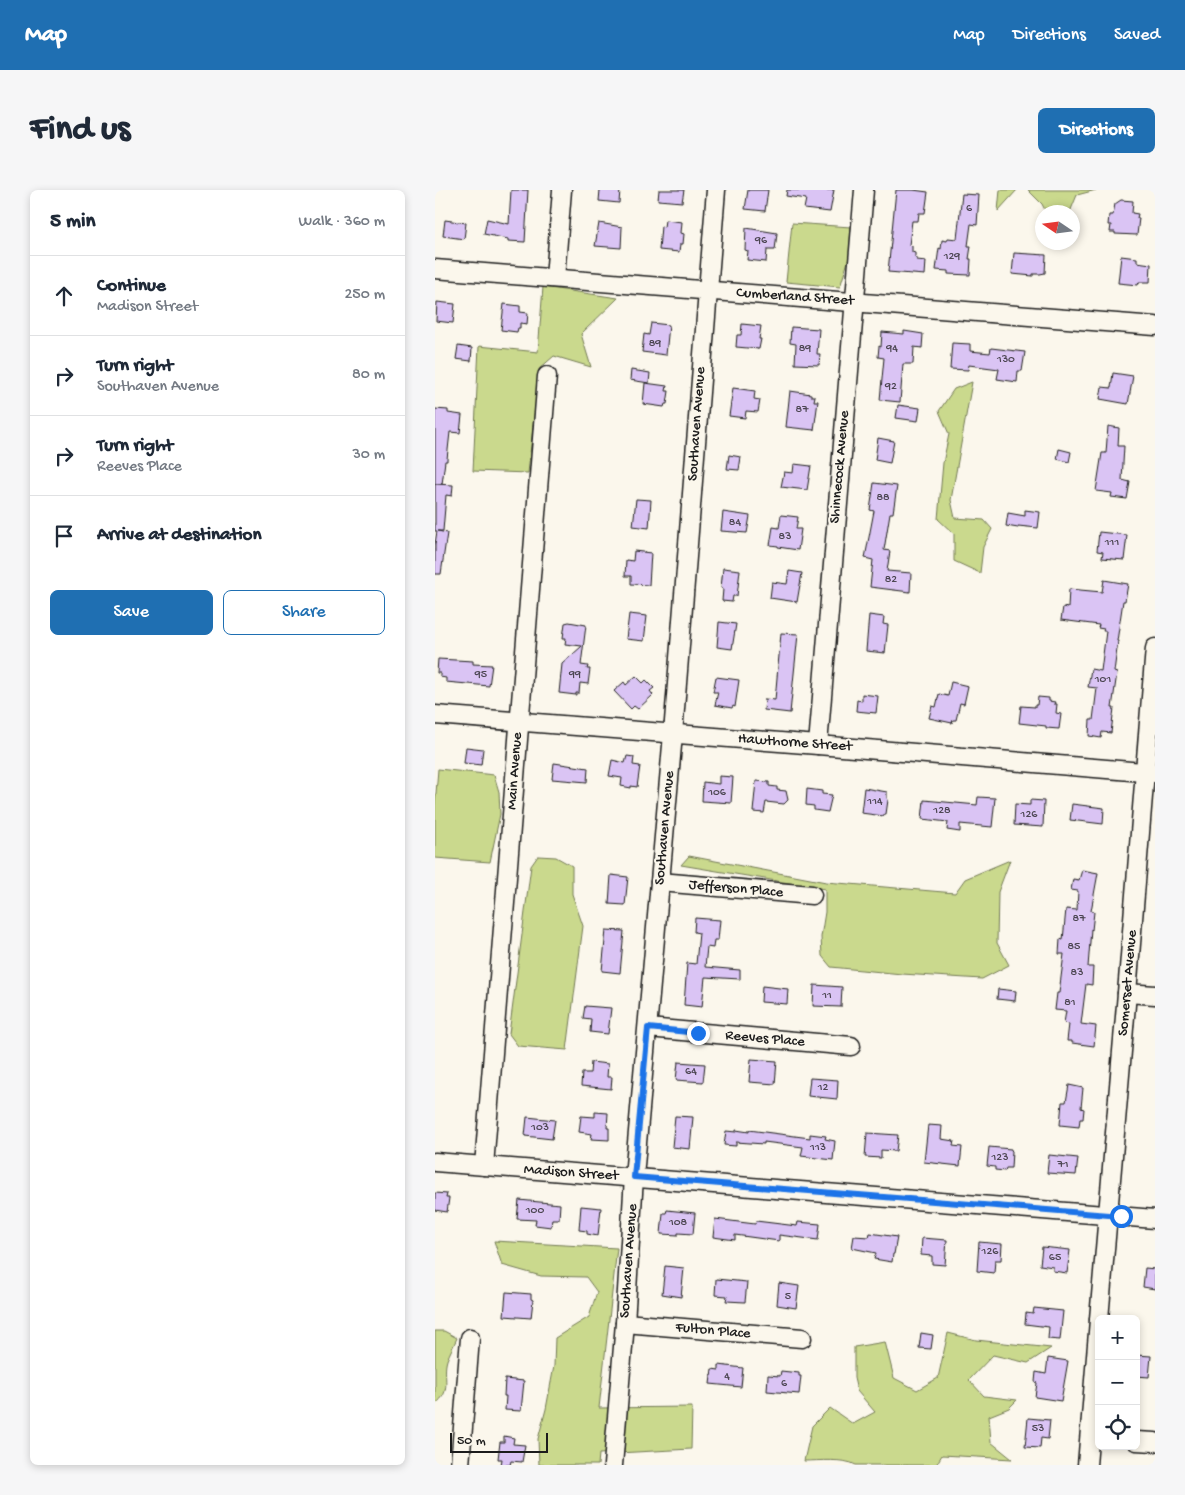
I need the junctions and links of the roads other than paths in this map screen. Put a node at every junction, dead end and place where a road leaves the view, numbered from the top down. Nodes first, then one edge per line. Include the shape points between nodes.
1 (562, 190) edge
2 (716, 190) edge
3 (864, 190) edge
4 (435, 269) edge
5 (555, 278) junction
6 (707, 291) junction
7 (854, 302) junction
8 (1155, 326) edge
9 (547, 376) dead end
10 (1155, 648) edge
11 (435, 715) edge
12 (519, 722) junction
13 (673, 734) junction
14 (818, 745) junction
15 (1150, 773) edge
16 (660, 882) junction
17 (812, 895) dead end
18 (1127, 993) junction
19 (1155, 995) edge
20 (648, 1028) junction
21 (851, 1046) dead end
22 (435, 1162) edge
23 (484, 1166) junction
24 (634, 1177) junction
25 (1107, 1214) junction
26 (1155, 1218) edge
27 (1099, 1315) edge
28 (625, 1323) junction
29 (470, 1338) dead end
30 (802, 1338) dead end
31 (1097, 1360) edge
32 (1094, 1438) edge
33 (1140, 1441) edge
34 (1155, 1442) edge
35 (460, 1465) edge
36 (613, 1465) edge
37 (1087, 1465) edge

1 - 5 street
2 - 6 street, Southaven Avenue
3 - 7 street, Shinnecock Avenue
4 - 5 street, Cumberland Street
5 - 6 street, Cumberland Street
6 - 7 street, Cumberland Street
6 - 13 street, Southaven Avenue
7 - 8 street, Cumberland Street
7 - 14 street, Shinnecock Avenue
9 - 12 street, Main Avenue
10 - 15 street, Somerset Avenue
11 - 12 street, Hawthorne Street
12 - 13 street, Hawthorne Street
12 - 23 street, Main Avenue
13 - 14 street, Hawthorne Street
13 - 16 street, Southaven Avenue
14 - 15 street, Hawthorne Street
15 - 18 street, Somerset Avenue
16 - 17 street, Jefferson Place
16 - 20 street, Southaven Avenue
18 - 19 street
18 - 25 street, Somerset Avenue
20 - 21 street, Reeves Place
20 - 24 street, Southaven Avenue
22 - 23 street, Madison Street
23 - 24 street, Madison Street
24 - 25 street, Madison Street
24 - 28 street, Southaven Avenue
25 - 26 street, Madison Street
25 - 27 street, Somerset Avenue
28 - 30 street, Fulton Place
28 - 36 street, Southaven Avenue
29 - 35 street
31 - 32 street, Somerset Avenue
32 - 37 street, Somerset Avenue
33 - 34 street

